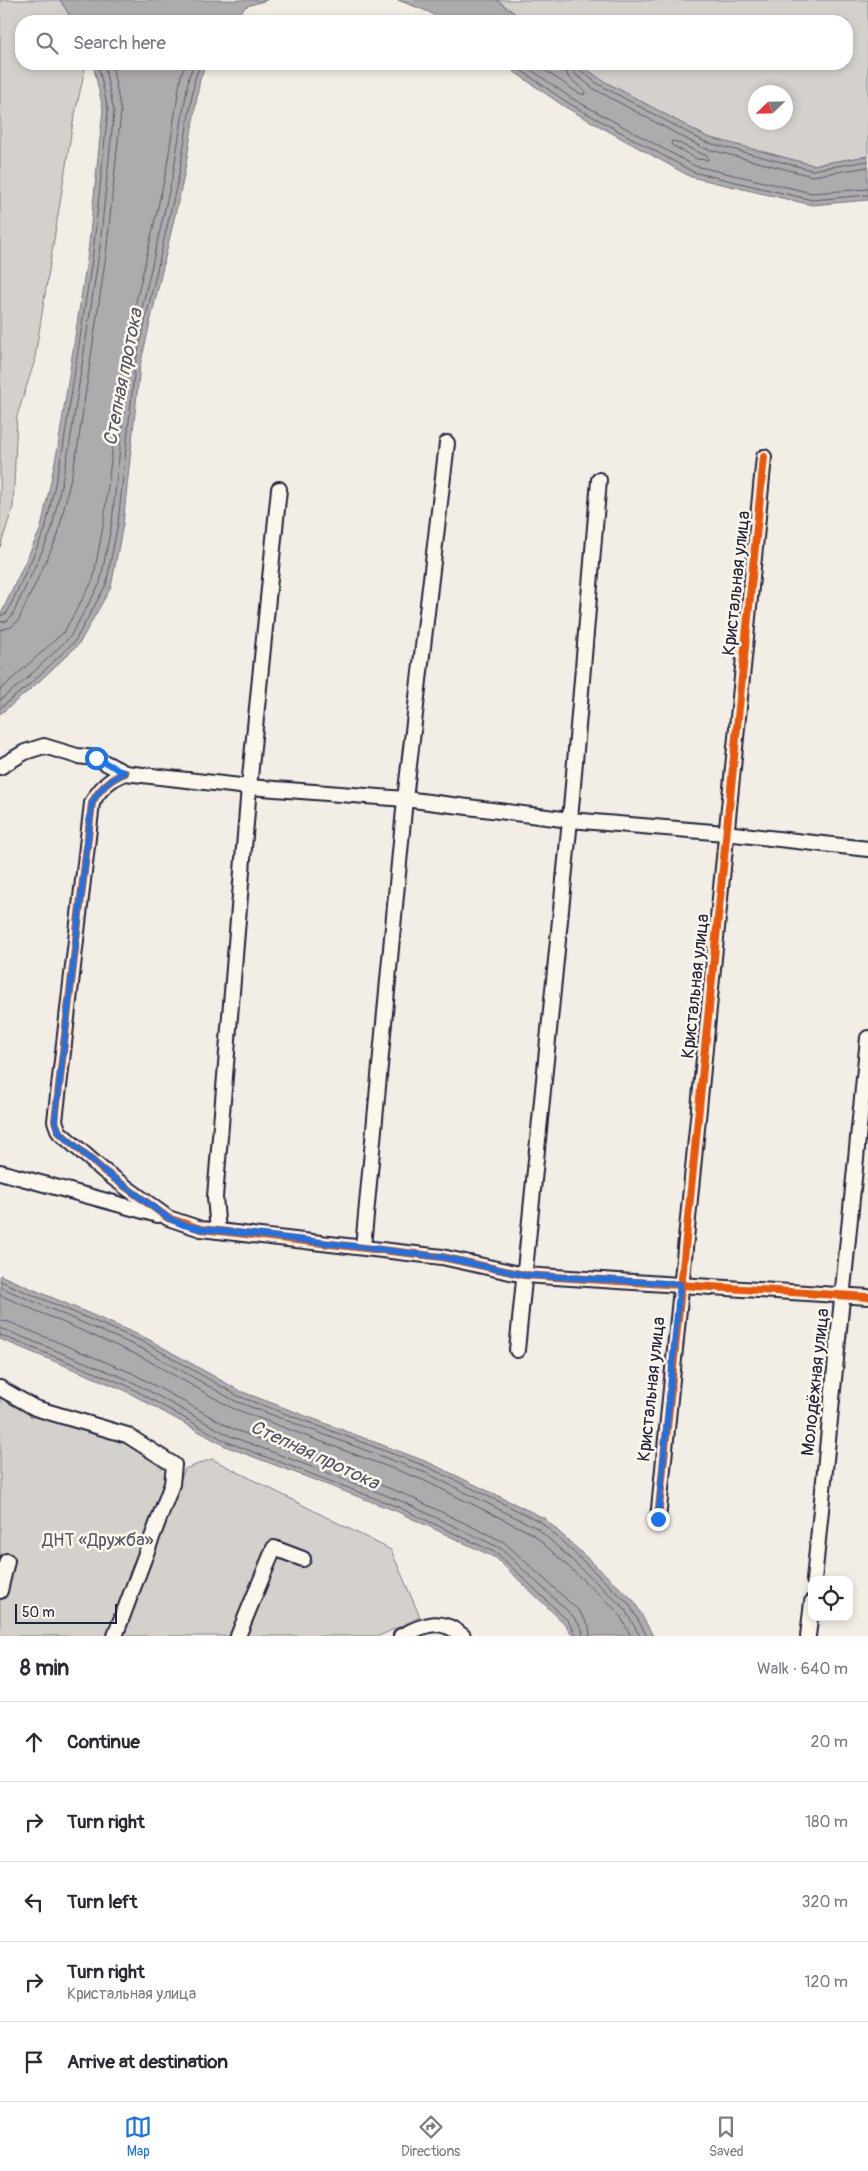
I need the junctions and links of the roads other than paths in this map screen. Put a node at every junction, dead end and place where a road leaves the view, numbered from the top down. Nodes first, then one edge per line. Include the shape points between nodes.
1 (447, 444) dead end
2 (764, 457) dead end
3 (600, 480) dead end
4 (279, 489) dead end
5 (0, 767) edge
6 (125, 773) junction
7 (248, 787) junction
8 (405, 799) junction
9 (570, 820) junction
10 (725, 833) junction
11 (868, 849) edge
12 (868, 1038) edge
13 (0, 1172) edge
14 (168, 1218) junction
15 (218, 1231) junction
16 (363, 1248) junction
17 (524, 1275) junction
18 (680, 1284) junction
19 (842, 1295) junction
20 (868, 1297) edge
21 (517, 1350) dead end
22 (0, 1388) edge
23 (658, 1519) dead end
24 (303, 1559) dead end
25 (7, 1561) dead end
26 (814, 1576) edge
27 (0, 1591) edge
28 (810, 1621) edge
29 (115, 1636) edge
30 (238, 1636) edge
31 (401, 1636) edge
32 (463, 1636) edge
33 (808, 1636) edge

1 - 8 street
2 - 10 street, Кристальная улица
3 - 9 street
4 - 7 street
5 - 6 street via 25,752 44,746 96,758
6 - 7 street
6 - 14 street via 96,793 92,803 55,1121 59,1132 73,1146
7 - 8 street
7 - 15 street via 214,1197
8 - 9 street
8 - 16 street
9 - 10 street
9 - 17 street
10 - 11 street
10 - 18 street, Кристальная улица
12 - 19 street, Молодёжная улица
13 - 14 street
14 - 15 street via 184,1225
15 - 16 street
16 - 17 street via 442,1257
17 - 18 street
17 - 21 street
18 - 19 street
18 - 23 street, Кристальная улица
19 - 20 street
19 - 26 street, Молодёжная улица
22 - 29 street via 36,1408 127,1435 174,1465 172,1484
24 - 30 street via 274,1548
25 - 27 street
28 - 33 street
31 - 32 street via 426,1624 448,1626

